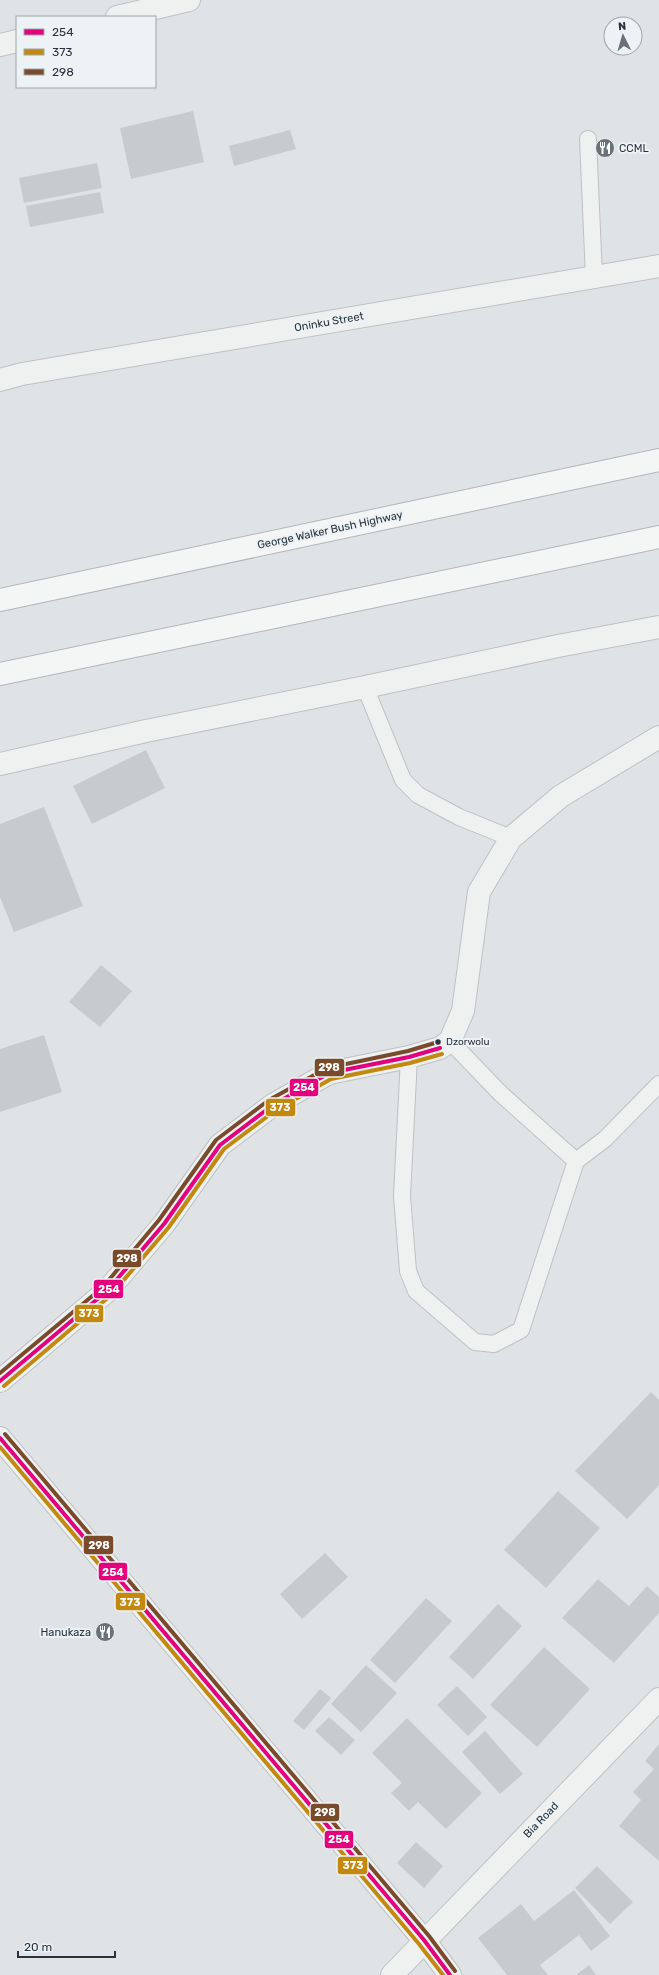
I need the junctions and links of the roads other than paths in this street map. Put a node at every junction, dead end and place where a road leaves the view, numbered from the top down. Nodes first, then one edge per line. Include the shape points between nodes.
1 (189, 0) edge
2 (121, 16) edge
3 (16, 41) edge
4 (0, 45) edge
5 (588, 139) dead end
6 (659, 266) edge
7 (594, 277) junction
8 (0, 380) edge
9 (659, 460) edge
10 (659, 537) edge
11 (0, 600) edge
12 (659, 627) edge
13 (0, 674) edge
14 (365, 687) junction
15 (659, 737) edge
16 (0, 764) edge
17 (511, 838) junction
18 (450, 1040) junction
19 (409, 1057) junction
20 (659, 1084) edge
21 (576, 1161) junction
22 (0, 1381) edge
23 (2, 1444) edge
24 (659, 1699) edge
25 (424, 1940) junction
26 (392, 1975) edge
27 (450, 1975) edge

1 - 2 street
3 - 4 street
5 - 7 lane
6 - 7 street, Oninku Street
7 - 8 street, Oninku Street via 22,374
9 - 11 highway, George Walker Bush Highway
10 - 13 highway
12 - 14 street
14 - 16 street via 146,731
14 - 17 lane via 403,780 418,794 459,817
15 - 17 street via 561,796
17 - 18 street via 479,892 463,1011
18 - 19 street via 440,1048
18 - 21 lane via 500,1093
19 - 21 lane via 402,1196 408,1271 416,1291 475,1342 494,1344 521,1330
19 - 22 street via 329,1073 273,1105 220,1145 164,1224 107,1291
20 - 21 lane via 605,1139
23 - 25 street
24 - 25 street, Bia Road
25 - 26 street, Bia Road
25 - 27 street

